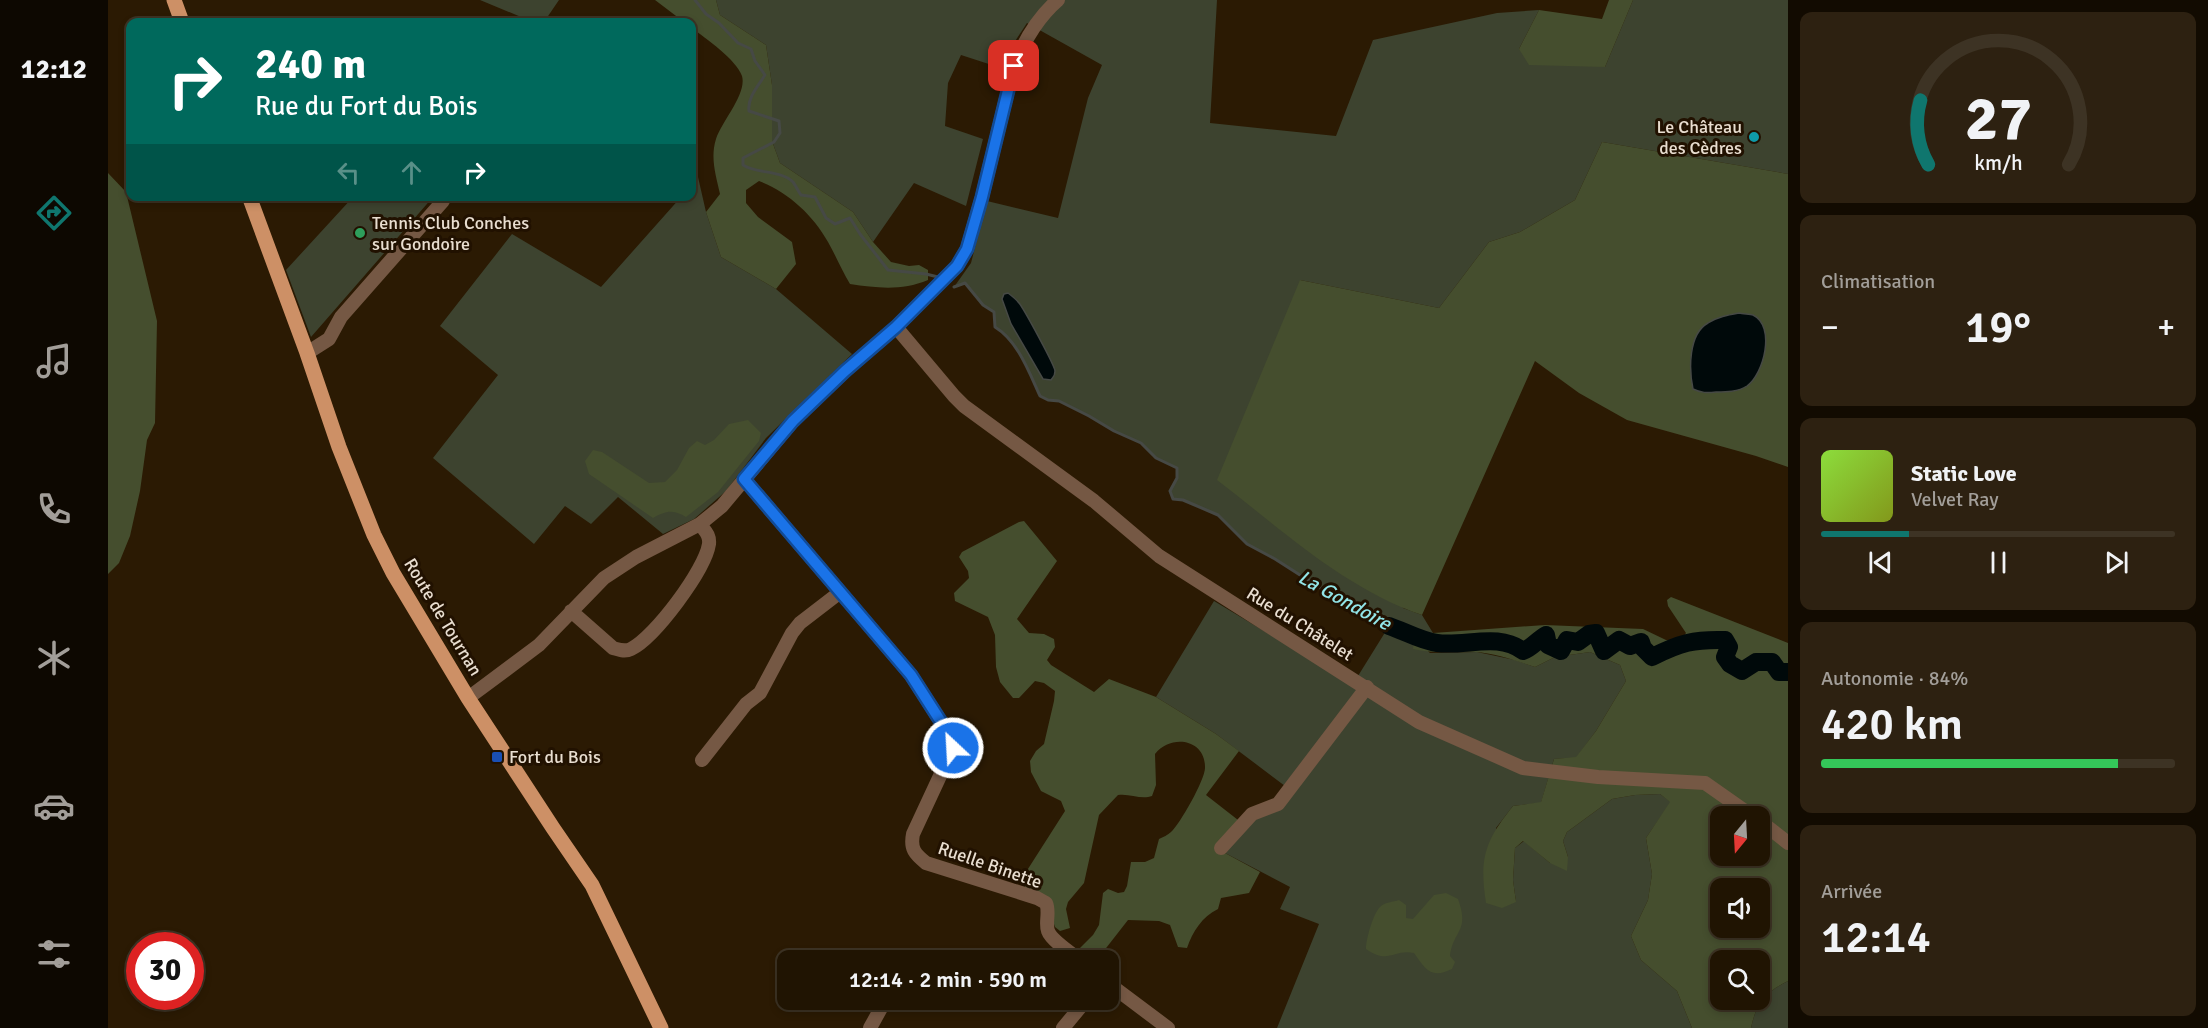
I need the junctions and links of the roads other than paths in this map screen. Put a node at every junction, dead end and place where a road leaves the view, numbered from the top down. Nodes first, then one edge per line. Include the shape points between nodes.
1 (174, 0) edge
2 (1058, 0) edge
3 (181, 18) edge
4 (251, 201) edge
5 (442, 201) dead end
6 (896, 327) junction
7 (307, 353) junction
8 (744, 479) junction
9 (700, 524) junction
10 (839, 593) junction
11 (571, 611) junction
12 (1367, 687) junction
13 (468, 699) junction
14 (702, 760) dead end
15 (1738, 806) edge
16 (1770, 829) edge
17 (1788, 843) edge
18 (1221, 848) dead end
19 (1068, 950) edge
20 (1119, 991) edge
21 (880, 1010) edge
22 (1078, 1010) edge
23 (661, 1028) edge
24 (870, 1028) edge
25 (1063, 1028) edge
26 (1168, 1028) edge

1 - 3 main road
2 - 6 street via 1033,28 1014,66 967,249 957,266
4 - 7 main road, Route de Tournan
5 - 7 street via 341,316 329,339
6 - 8 street via 793,421
6 - 12 street, Rue du Châtelet via 964,406 1094,501 1159,556
7 - 13 main road, Route de Tournan via 374,535
8 - 9 street via 722,506
8 - 10 street, Ruelle Binette
9 - 11 street via 620,567
9 - 11 street via 709,536 708,547 687,588 656,630 630,650 614,648
10 - 14 street via 800,623 760,693 746,704
10 - 19 street, Ruelle Binette via 911,675 952,739 953,748 913,834 914,853 926,863 1046,903 1048,930
11 - 13 street via 539,645
12 - 15 street, Rue du Châtelet via 1419,722 1522,768 1705,783
12 - 18 street via 1278,804 1252,814
13 - 23 main road, Route de Tournan via 592,885
16 - 17 street
20 - 26 street
21 - 24 street
22 - 25 street

